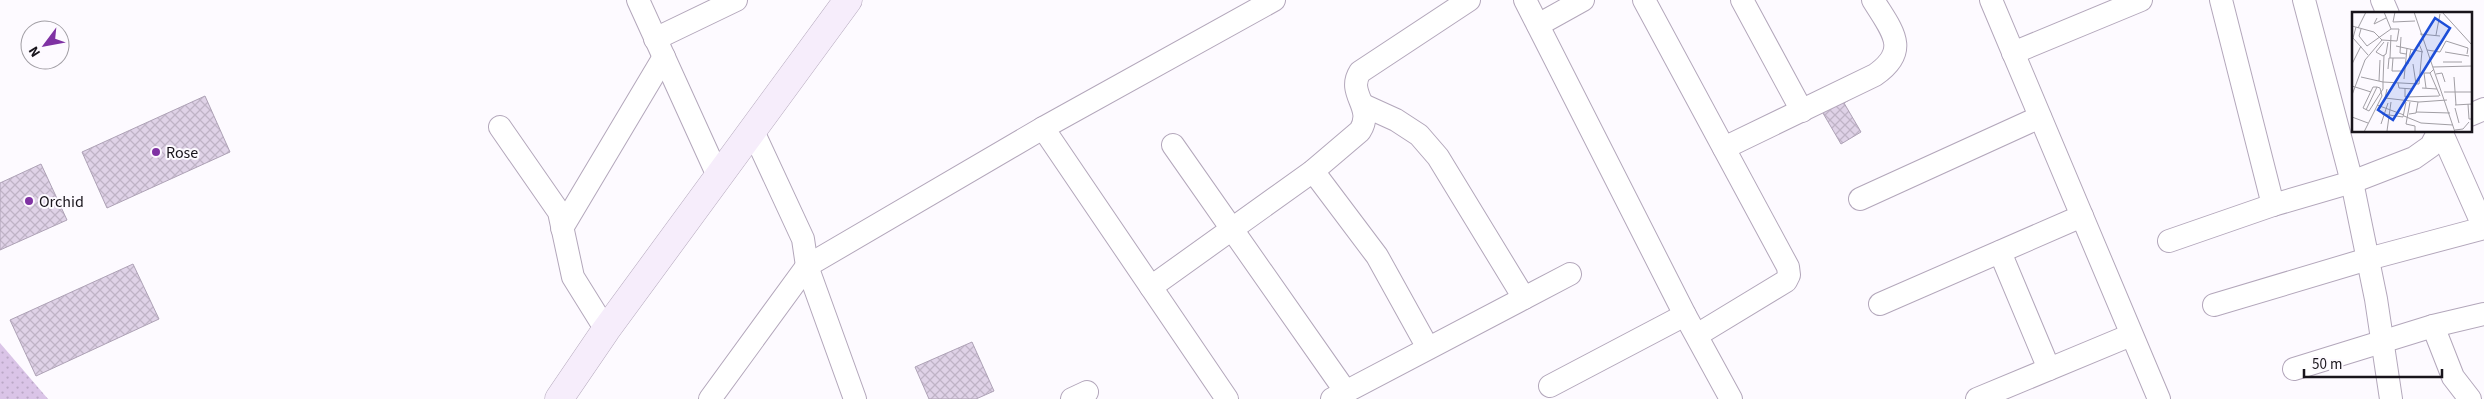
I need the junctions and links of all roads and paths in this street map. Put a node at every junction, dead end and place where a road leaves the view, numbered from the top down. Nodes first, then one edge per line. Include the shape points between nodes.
1 (638, 0) edge
2 (736, 0) edge
3 (848, 0) edge
4 (1274, 0) edge
5 (1469, 0) edge
6 (1525, 0) edge
7 (1583, 0) edge
8 (1644, 0) edge
9 (1742, 0) edge
10 (1873, 0) edge
11 (1990, 0) edge
12 (2141, 0) edge
13 (2220, 0) edge
14 (2304, 0) edge
15 (2382, 0) edge
16 (2387, 12) edge
17 (1538, 25) junction
18 (660, 48) junction
19 (2013, 53) junction
20 (1363, 105) junction
21 (2484, 109) edge
22 (1802, 111) junction
23 (2472, 114) edge
24 (2040, 117) junction
25 (500, 127) dead end
26 (1043, 128) junction
27 (752, 129) junction
28 (2439, 132) edge
29 (2440, 132) edge
30 (1173, 145) dead end
31 (1724, 148) junction
32 (1313, 172) junction
33 (718, 176) junction
34 (2352, 182) junction
35 (1860, 199) dead end
36 (2274, 205) junction
37 (2082, 216) junction
38 (562, 228) junction
39 (1233, 231) junction
40 (2170, 241) dead end
41 (2000, 252) junction
42 (2368, 259) junction
43 (807, 266) junction
44 (1570, 274) dead end
45 (1151, 288) junction
46 (1524, 298) junction
47 (1880, 304) dead end
48 (2214, 305) dead end
49 (2484, 314) edge
50 (1685, 315) junction
51 (2433, 326) junction
52 (606, 330) junction
53 (2131, 335) junction
54 (1696, 336) junction
55 (2382, 341) junction
56 (1428, 348) junction
57 (2049, 369) junction
58 (2294, 369) dead end
59 (1550, 386) dead end
60 (1339, 396) edge
61 (559, 399) edge
62 (710, 399) edge
63 (855, 399) edge
64 (1227, 399) edge
65 (1731, 399) edge
66 (1977, 399) edge
67 (2159, 399) edge
68 (2391, 399) edge
69 (2470, 399) edge

1 - 18 street
2 - 18 street
3 - 27 street
4 - 26 street
5 - 20 street via 1360,72 1355,79 1356,90
6 - 17 street
7 - 17 street
8 - 31 street
9 - 22 street
10 - 22 street via 1894,38 1896,54 1889,65
11 - 19 street
12 - 19 street
13 - 36 street
14 - 34 street
15 - 16 street
17 - 50 street
18 - 33 street
18 - 38 street
19 - 24 street
20 - 32 street via 1365,123 1360,131
20 - 46 street via 1419,135 1438,157
21 - 23 street
22 - 31 street
24 - 35 street
24 - 37 street
25 - 38 street via 559,212
26 - 43 street
26 - 45 street
27 - 33 street
27 - 43 street via 803,239
28 - 34 street via 2431,146 2414,158
29 - 42 street via 2484,228
30 - 39 street
31 - 54 street via 1788,267 1789,275 1786,280
32 - 39 street
32 - 56 street via 1377,256
33 - 52 street
34 - 36 street
34 - 42 street
36 - 40 street
37 - 41 street
37 - 53 street
38 - 52 street via 573,277
39 - 45 street
39 - 60 street
41 - 47 street
41 - 57 street
42 - 48 street
42 - 55 street
43 - 62 street
43 - 63 street
44 - 46 street
45 - 64 street
46 - 56 street
49 - 51 street
50 - 54 street
50 - 59 street
51 - 55 street
51 - 69 street via 2453,377
52 - 61 street
53 - 57 street
53 - 67 street
54 - 65 street
55 - 58 street
55 - 68 street
56 - 60 street
57 - 66 street

